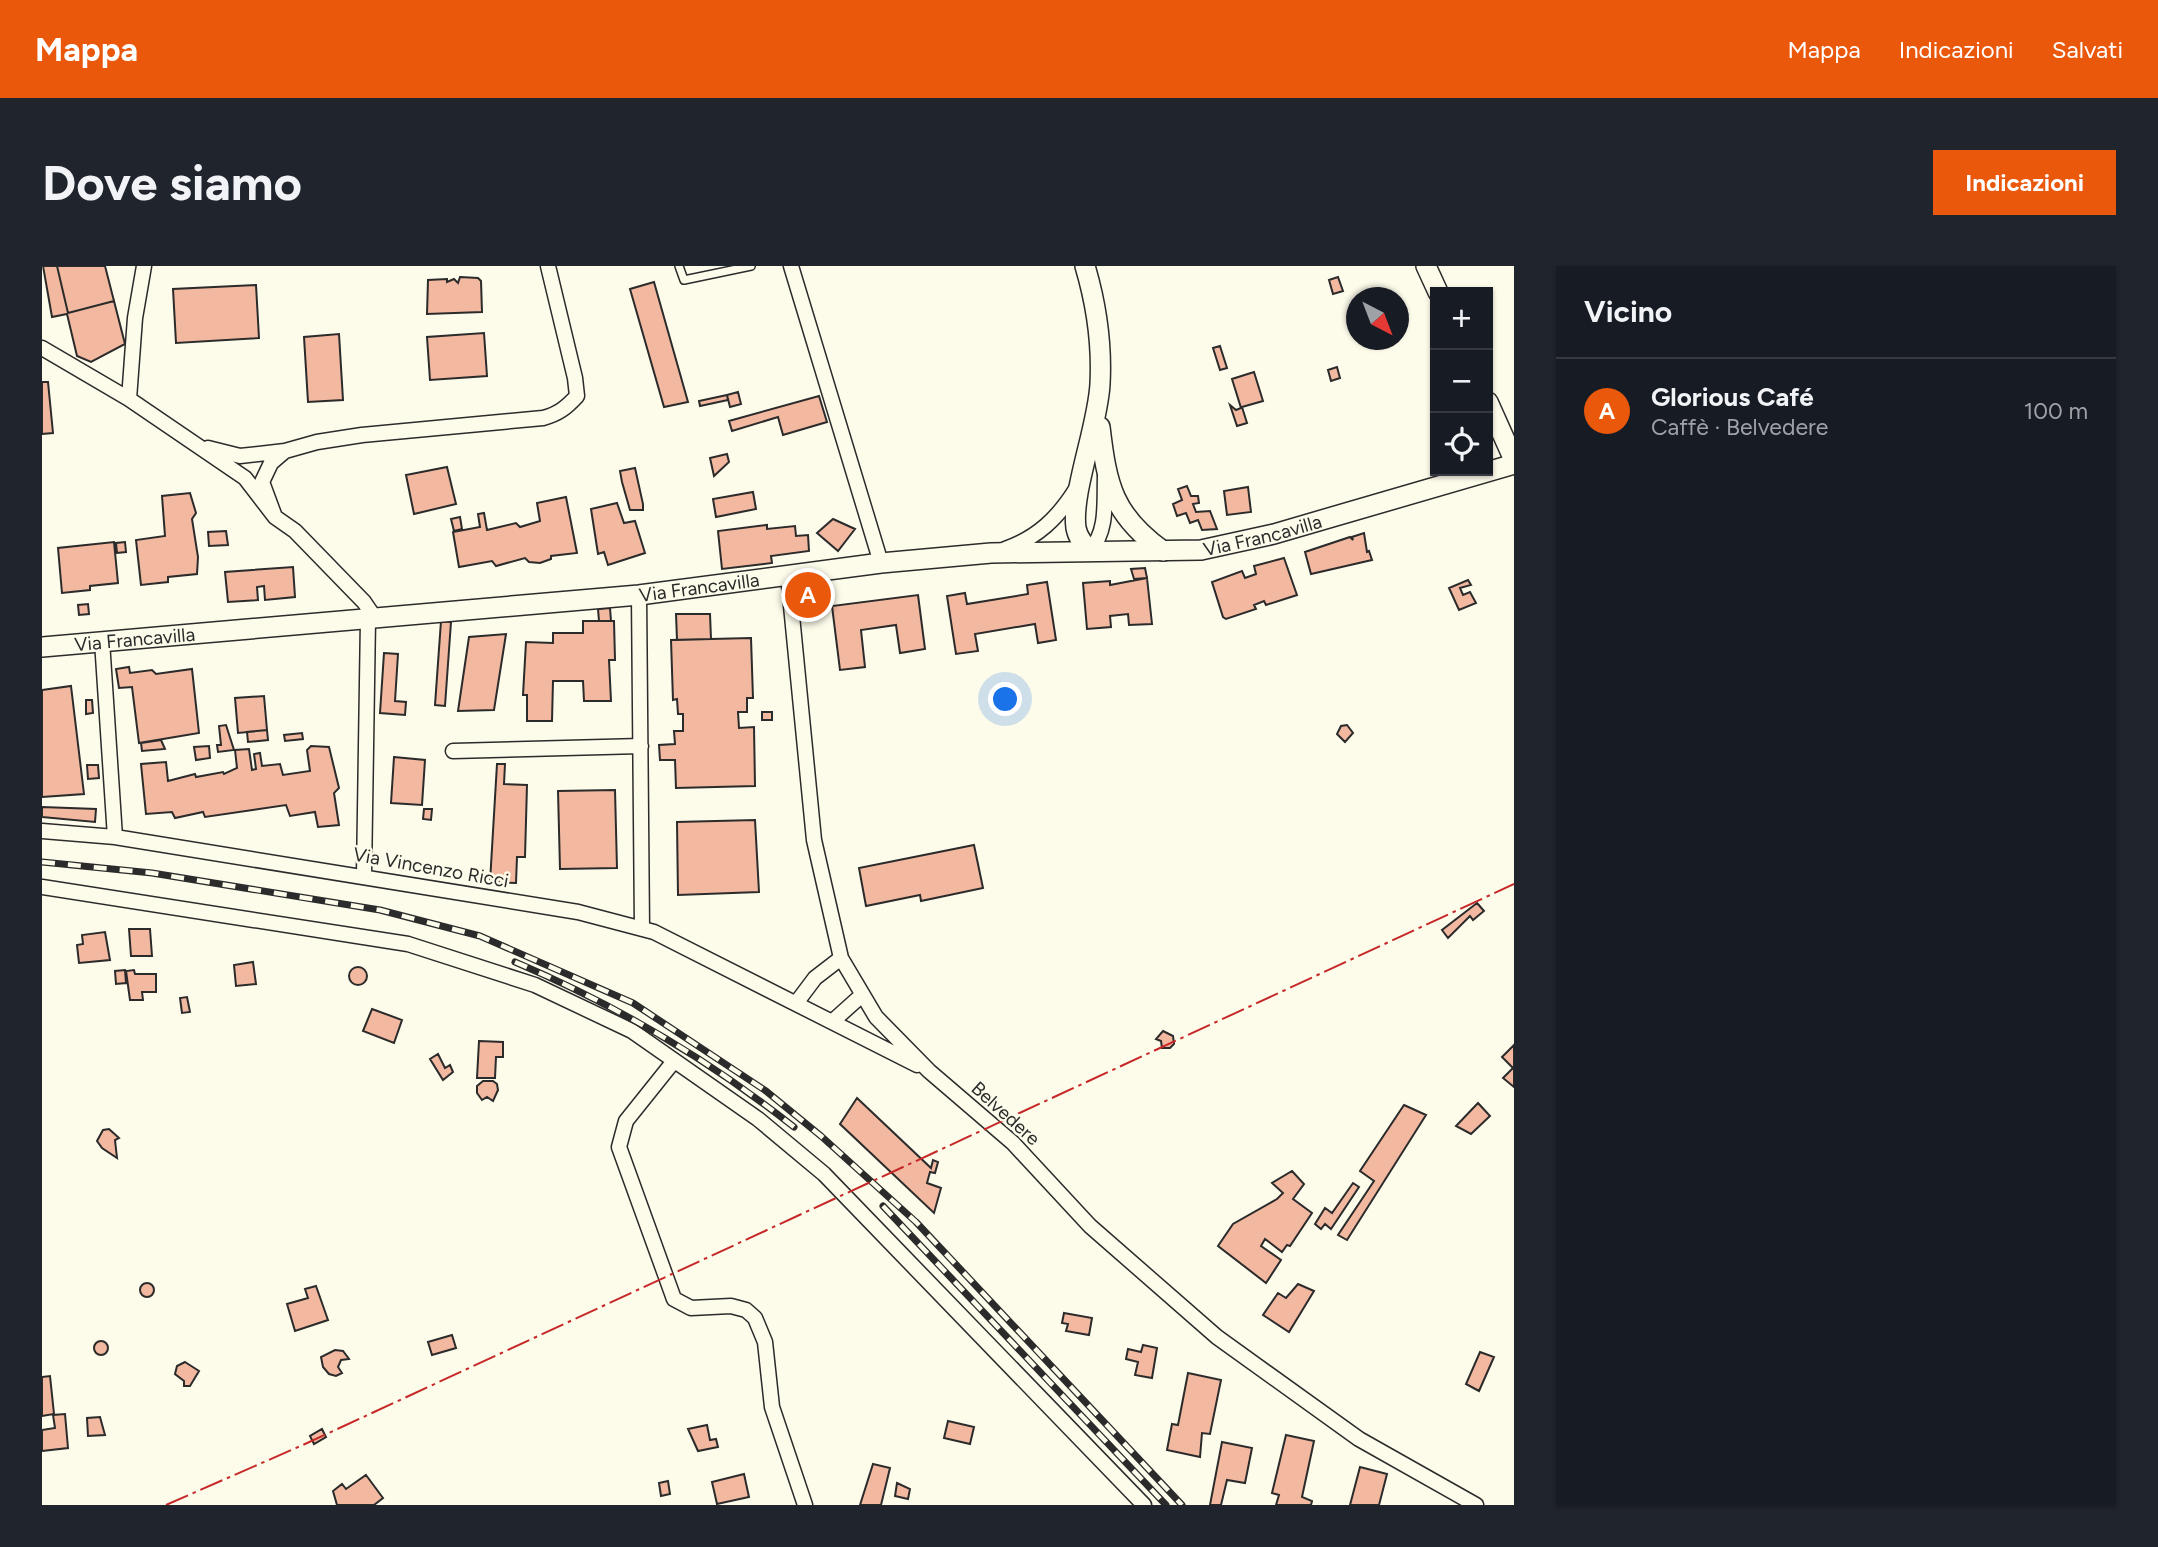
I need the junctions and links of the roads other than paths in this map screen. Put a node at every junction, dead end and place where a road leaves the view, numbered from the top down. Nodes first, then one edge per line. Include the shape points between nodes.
1 (144, 266) edge
2 (548, 266) edge
3 (679, 266) edge
4 (751, 266) edge
5 (791, 266) edge
6 (1085, 266) edge
7 (1426, 266) edge
8 (1436, 287) edge
9 (42, 348) edge
10 (129, 399) junction
11 (1098, 412) junction
12 (1493, 413) edge
13 (197, 445) junction
14 (285, 451) junction
15 (1514, 462) edge
16 (1105, 472) junction
17 (1084, 476) junction
18 (275, 517) junction
19 (1090, 551) junction
20 (1163, 551) junction
21 (991, 553) junction
22 (881, 563) junction
23 (788, 575) junction
24 (639, 595) junction
25 (372, 619) junction
26 (102, 641) junction
27 (42, 647) edge
28 (641, 746) junction
29 (453, 751) dead end
30 (42, 831) edge
31 (115, 837) junction
32 (364, 875) junction
33 (42, 887) edge
34 (642, 929) junction
35 (841, 958) junction
36 (862, 995) junction
37 (797, 1002) junction
38 (833, 1021) junction
39 (674, 1061) junction
40 (929, 1071) junction
41 (805, 1505) edge
42 (1144, 1505) edge
43 (1476, 1505) edge

1 - 10 street
2 - 14 street via 577,396 559,413 362,435
3 - 4 lane via 684,280
5 - 22 street
6 - 11 street via 1097,329
7 - 8 street
9 - 10 street
10 - 13 street
11 - 16 street
11 - 17 street
12 - 15 street
13 - 14 street via 240,456
13 - 18 street via 245,478
14 - 18 street via 271,463 262,482
15 - 20 street, Via Francavilla via 1274,534 1201,550
16 - 19 street via 1104,525 1101,538
16 - 20 street via 1125,518
17 - 19 street via 1076,528
17 - 21 street via 1066,505 1040,532
18 - 25 street via 295,531 364,602
19 - 20 street, Via Francavilla
19 - 21 street, Via Francavilla
21 - 22 street, Via Francavilla
22 - 23 street, Via Francavilla
23 - 24 street, Via Francavilla
23 - 35 street, Belvedere via 814,840
24 - 25 street, Via Francavilla
24 - 28 street
25 - 26 street, Via Francavilla
25 - 32 street
26 - 27 street, Via Francavilla
26 - 31 street
28 - 29 street
28 - 34 street
30 - 31 street, Via Vincenzo Ricci
31 - 32 street, Via Vincenzo Ricci
32 - 34 street, Via Vincenzo Ricci via 578,912
33 - 39 street via 408,944 536,985 632,1031
34 - 37 street, Via Vincenzo Ricci
35 - 36 street, Belvedere
35 - 37 street via 816,978
36 - 38 street
36 - 40 street, Belvedere via 876,1017
37 - 38 street, Via Vincenzo Ricci
38 - 40 street, Via Vincenzo Ricci
39 - 41 street via 626,1121 619,1147 674,1298 691,1308 746,1310 761,1328 772,1407
39 - 42 street via 758,1119 824,1174
40 - 43 street, Belvedere via 1013,1143 1090,1226 1217,1336 1359,1439

